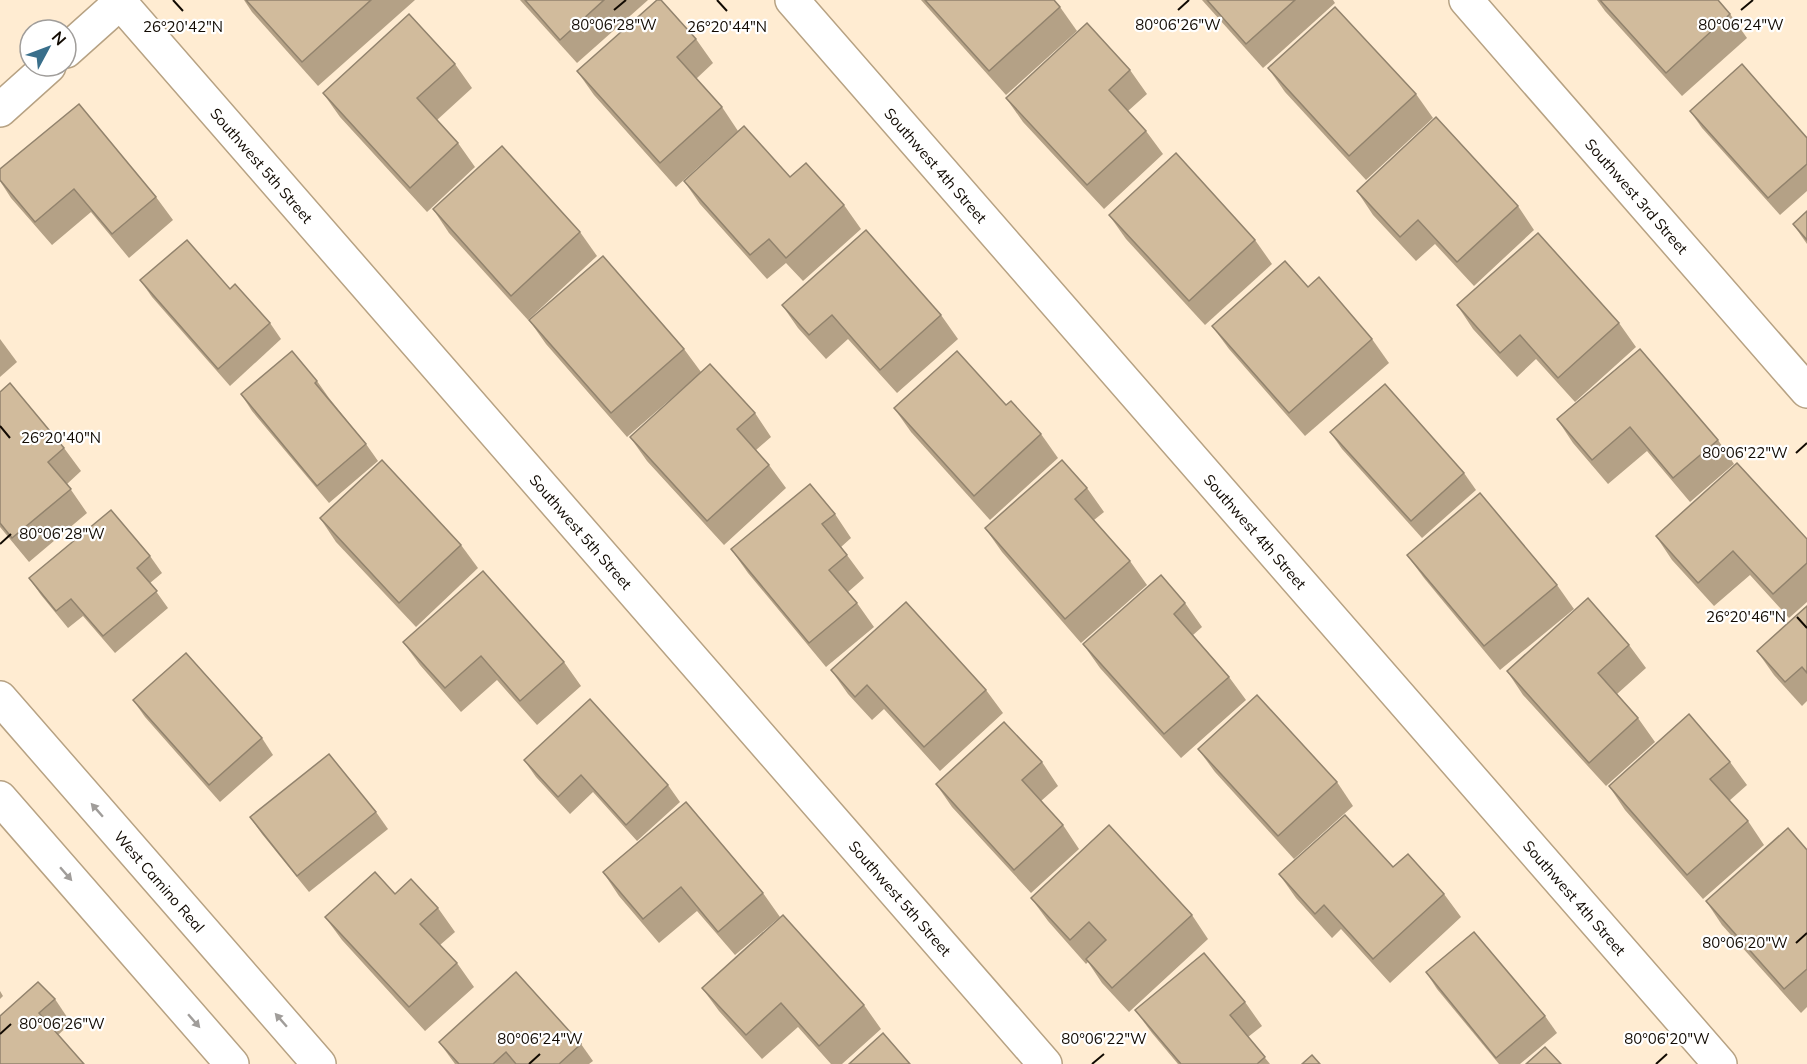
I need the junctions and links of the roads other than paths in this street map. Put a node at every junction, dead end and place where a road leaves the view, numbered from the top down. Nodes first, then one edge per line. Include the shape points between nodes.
1 (792, 0) edge
2 (1466, 0) edge
3 (120, 1) edge
4 (78, 40) edge
5 (36, 78) edge
6 (0, 110) edge
7 (1807, 391) edge
8 (0, 698) edge
9 (0, 798) edge
10 (232, 1064) edge
11 (319, 1064) edge
12 (1045, 1064) edge
13 (1720, 1064) edge

1 - 13 street, Southwest 4th Street
2 - 7 street, Southwest 3rd Street
3 - 4 street
3 - 12 street, Southwest 5th Street
5 - 6 street
11 -> 8 street, West Camino Real
9 -> 10 street

